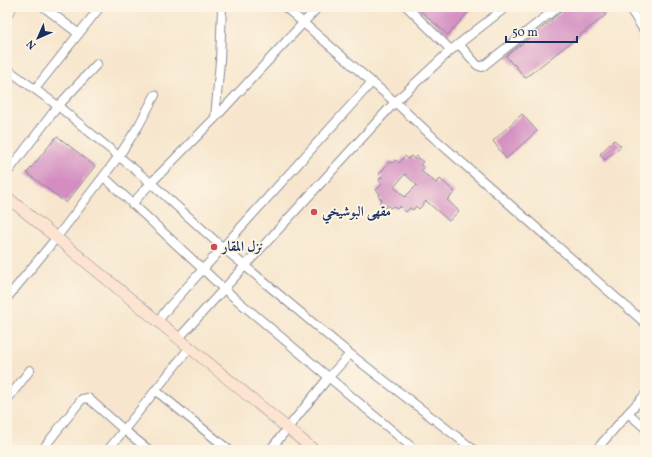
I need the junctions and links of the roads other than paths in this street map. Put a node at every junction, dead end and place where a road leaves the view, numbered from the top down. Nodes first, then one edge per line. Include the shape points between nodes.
1 (12, 7) edge
2 (44, 7) edge
3 (100, 7) edge
4 (222, 7) edge
5 (285, 7) edge
6 (318, 7) edge
7 (407, 7) edge
8 (506, 7) edge
9 (558, 7) edge
10 (629, 7) edge
11 (7, 13) edge
12 (303, 23) junction
13 (645, 32) edge
14 (79, 34) junction
15 (459, 44) junction
16 (451, 50) junction
17 (97, 64) dead end
18 (7, 69) edge
19 (372, 82) junction
20 (35, 89) junction
21 (155, 95) dead end
22 (395, 102) junction
23 (58, 106) junction
24 (215, 118) junction
25 (119, 156) junction
26 (7, 173) edge
27 (104, 177) junction
28 (151, 183) junction
29 (7, 196) edge
30 (132, 204) junction
31 (57, 237) junction
32 (222, 247) junction
33 (245, 266) junction
34 (202, 270) junction
35 (224, 289) junction
36 (7, 298) edge
37 (158, 321) junction
38 (645, 323) edge
39 (179, 338) junction
40 (190, 347) junction
41 (350, 354) junction
42 (30, 370) dead end
43 (328, 377) junction
44 (155, 390) junction
45 (645, 395) edge
46 (7, 400) edge
47 (628, 413) junction
48 (287, 428) junction
49 (645, 428) edge
50 (124, 430) junction
51 (42, 450) edge
52 (108, 450) edge
53 (149, 450) edge
54 (229, 450) edge
55 (270, 450) edge
56 (314, 450) edge
57 (415, 450) edge
58 (474, 450) edge
59 (596, 450) edge

1 - 11 main road
2 - 14 street
3 - 14 street
4 - 24 street
5 - 12 street
6 - 12 street
7 - 16 street
8 - 15 street
9 - 15 street via 482,67 477,65
10 - 13 street
12 - 19 street
12 - 24 street
14 - 20 street
15 - 16 street
16 - 22 street
17 - 23 street
18 - 20 street
19 - 22 street
19 - 32 street
20 - 23 street
21 - 25 street
22 - 33 street
22 - 38 street
23 - 25 street
23 - 26 street
24 - 28 street
25 - 27 street
25 - 28 street
27 - 30 street
27 - 31 street
28 - 30 street
28 - 32 street
29 - 31 main road
30 - 34 street
31 - 36 street
31 - 37 main road
32 - 33 street
32 - 34 street
33 - 35 street
33 - 41 street
34 - 35 street
34 - 37 street
35 - 39 street
35 - 43 street
37 - 39 main road
39 - 40 main road
40 - 44 street
40 - 48 main road
41 - 43 street
41 - 58 street
42 - 46 street
43 - 48 street
43 - 57 street
44 - 50 street
44 - 54 street
45 - 47 street
47 - 49 street
47 - 59 street
48 - 55 street
48 - 56 main road
50 - 51 street via 85,398
50 - 52 street
50 - 53 street

